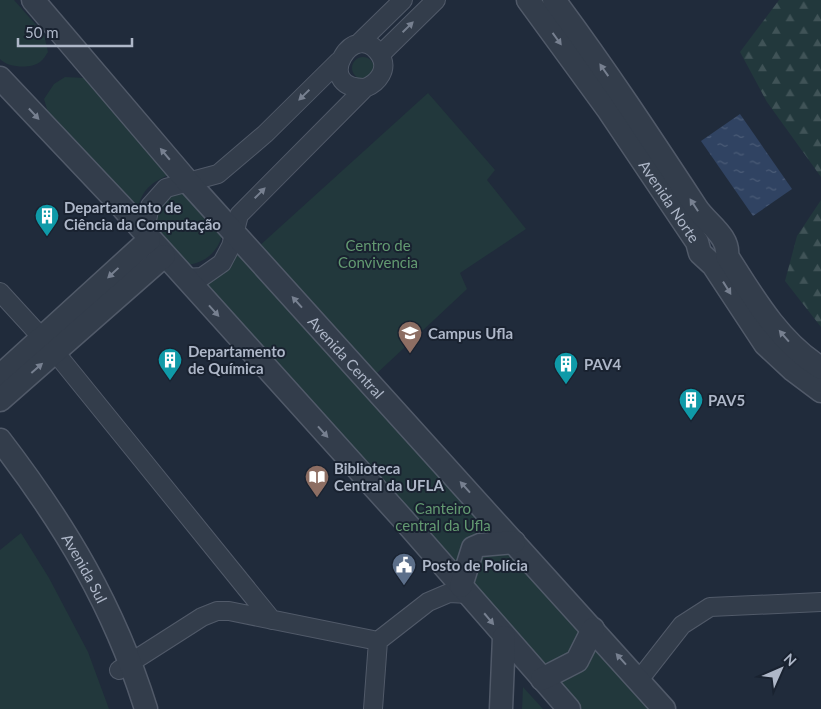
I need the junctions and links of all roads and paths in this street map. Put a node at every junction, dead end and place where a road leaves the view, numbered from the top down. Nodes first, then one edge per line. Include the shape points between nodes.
1 (33, 0) edge
2 (403, 0) edge
3 (436, 0) edge
4 (528, 0) edge
5 (554, 0) edge
6 (358, 44) junction
7 (380, 55) junction
8 (339, 60) junction
9 (0, 78) edge
10 (365, 88) junction
11 (189, 183) junction
12 (233, 232) junction
13 (146, 237) junction
14 (711, 247) junction
15 (164, 256) junction
16 (184, 278) junction
17 (0, 292) edge
18 (49, 345) junction
19 (821, 368) edge
20 (0, 376) edge
21 (821, 391) edge
22 (0, 400) edge
23 (0, 440) edge
24 (0, 462) edge
25 (514, 542) junction
26 (465, 590) junction
27 (821, 602) edge
28 (272, 620) junction
29 (593, 628) junction
30 (504, 637) junction
31 (378, 641) junction
32 (125, 667) junction
33 (542, 679) junction
34 (639, 680) junction
35 (132, 709) edge
36 (146, 709) edge
37 (373, 709) edge
38 (501, 709) edge
39 (569, 709) edge
40 (664, 709) edge

11 -> 1 street, Avenida Central
2 - 6 street
7 -> 3 street
4 -> 14 street, Avenida Norte
14 -> 5 street, Avenida Norte via 701,216
6 - 7 street via 370,46
6 - 8 street via 349,47
7 - 10 street via 382,74
8 - 10 street via 340,75 344,81 350,86
8 -> 11 street via 218,174
9 -> 13 street
12 -> 10 street via 239,214
11 - 12 street, Avenida Central
11 - 13 street via 173,185 157,197 150,206
12 - 16 street via 231,246 216,269 202,277
25 -> 12 street, Avenida Central
13 - 15 street
13 -> 18 street
19 -> 14 street, Avenida Norte via 787,341
14 -> 21 street, Avenida Norte via 765,344
15 - 16 street
15 - 18 street
16 -> 26 street
17 - 18 street
18 - 20 street
22 -> 18 street
18 - 28 street
23 - 32 street, Avenida Sul via 32,482 108,607
24 - 32 street, Avenida Sul via 45,525
25 - 26 street via 473,548
25 - 29 street, Avenida Central
26 -> 30 street
26 - 31 street via 428,602
27 - 34 street via 710,607 682,625
28 - 31 street
28 - 32 street via 229,611 217,612 202,617
29 - 33 street via 577,661
34 -> 29 street, Avenida Central
30 - 33 street
30 - 38 street
31 - 37 street
32 - 35 street, Avenida Sul
32 - 36 street, Avenida Sul
33 - 39 street
34 - 40 street, Avenida Central

